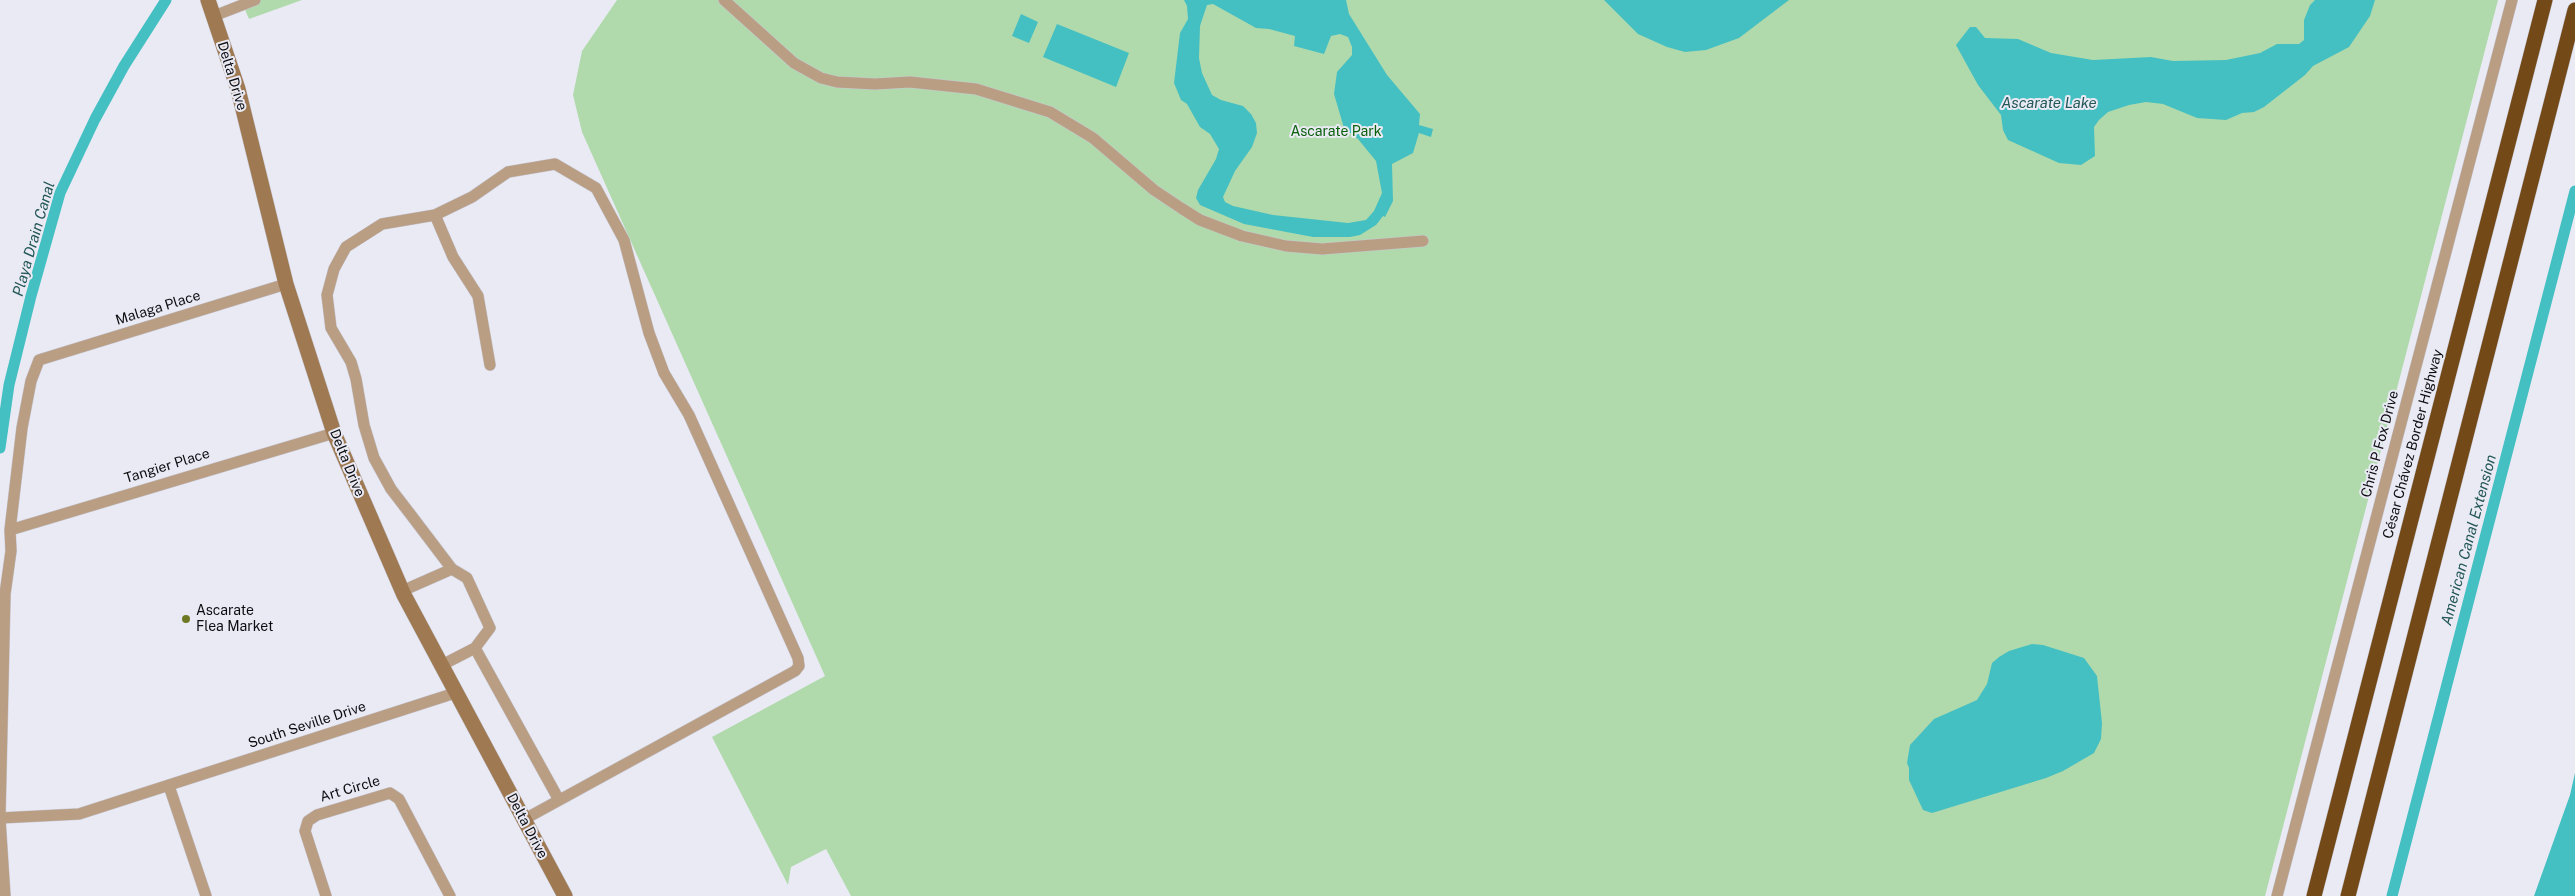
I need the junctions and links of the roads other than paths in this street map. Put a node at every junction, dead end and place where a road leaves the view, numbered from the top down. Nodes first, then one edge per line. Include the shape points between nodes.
1 (208, 0) edge
2 (256, 0) edge
3 (724, 0) edge
4 (2512, 0) edge
5 (2545, 0) edge
6 (2575, 10) edge
7 (214, 16) junction
8 (435, 215) junction
9 (1423, 240) dead end
10 (286, 284) junction
11 (490, 365) dead end
12 (334, 433) junction
13 (10, 530) junction
14 (452, 569) junction
15 (402, 591) junction
16 (475, 648) junction
17 (440, 666) junction
18 (455, 693) junction
19 (169, 786) junction
20 (559, 800) junction
21 (0, 818) edge
22 (523, 820) junction
23 (5, 896) edge
24 (206, 896) edge
25 (326, 896) edge
26 (450, 896) edge
27 (565, 896) edge
28 (2277, 896) edge
29 (2314, 896) edge
30 (2348, 896) edge

1 - 7 main road, Delta Drive
2 - 7 street
3 - 9 street via 794,62 821,78 838,82 910,82 976,89 1050,112 1093,138 1154,190 1181,208 1200,220 1242,236 1286,246 1322,249
4 - 28 street, Chris P Fox Drive
5 - 29 highway, César Chávez Border Highway
6 - 30 highway
7 - 10 main road, Delta Drive via 238,89
8 - 11 street via 452,258 478,296
8 - 14 street via 382,224 346,247 334,269 327,295 331,328 351,362 374,458 391,489
8 - 20 street via 472,197 508,172 555,164 596,188 624,240 649,333 664,373 688,415 798,658 799,666 795,671
10 - 12 main road, Delta Drive
10 - 13 street, Malaga Place via 39,360 22,428
12 - 13 street, Tangier Place
12 - 15 main road, Delta Drive
13 - 21 street via 11,551 5,594
14 - 15 street
14 - 16 street via 466,578 490,628
15 - 17 main road, Delta Drive
16 - 17 street
16 - 20 street
17 - 18 main road, Delta Drive
18 - 19 street, South Seville Drive
18 - 22 main road, Delta Drive
19 - 21 street, South Seville Drive via 79,814
19 - 24 street
20 - 22 street
21 - 23 street
22 - 27 main road, Delta Drive
25 - 26 street, Art Circle via 305,826 317,815 390,793 399,799 408,814

